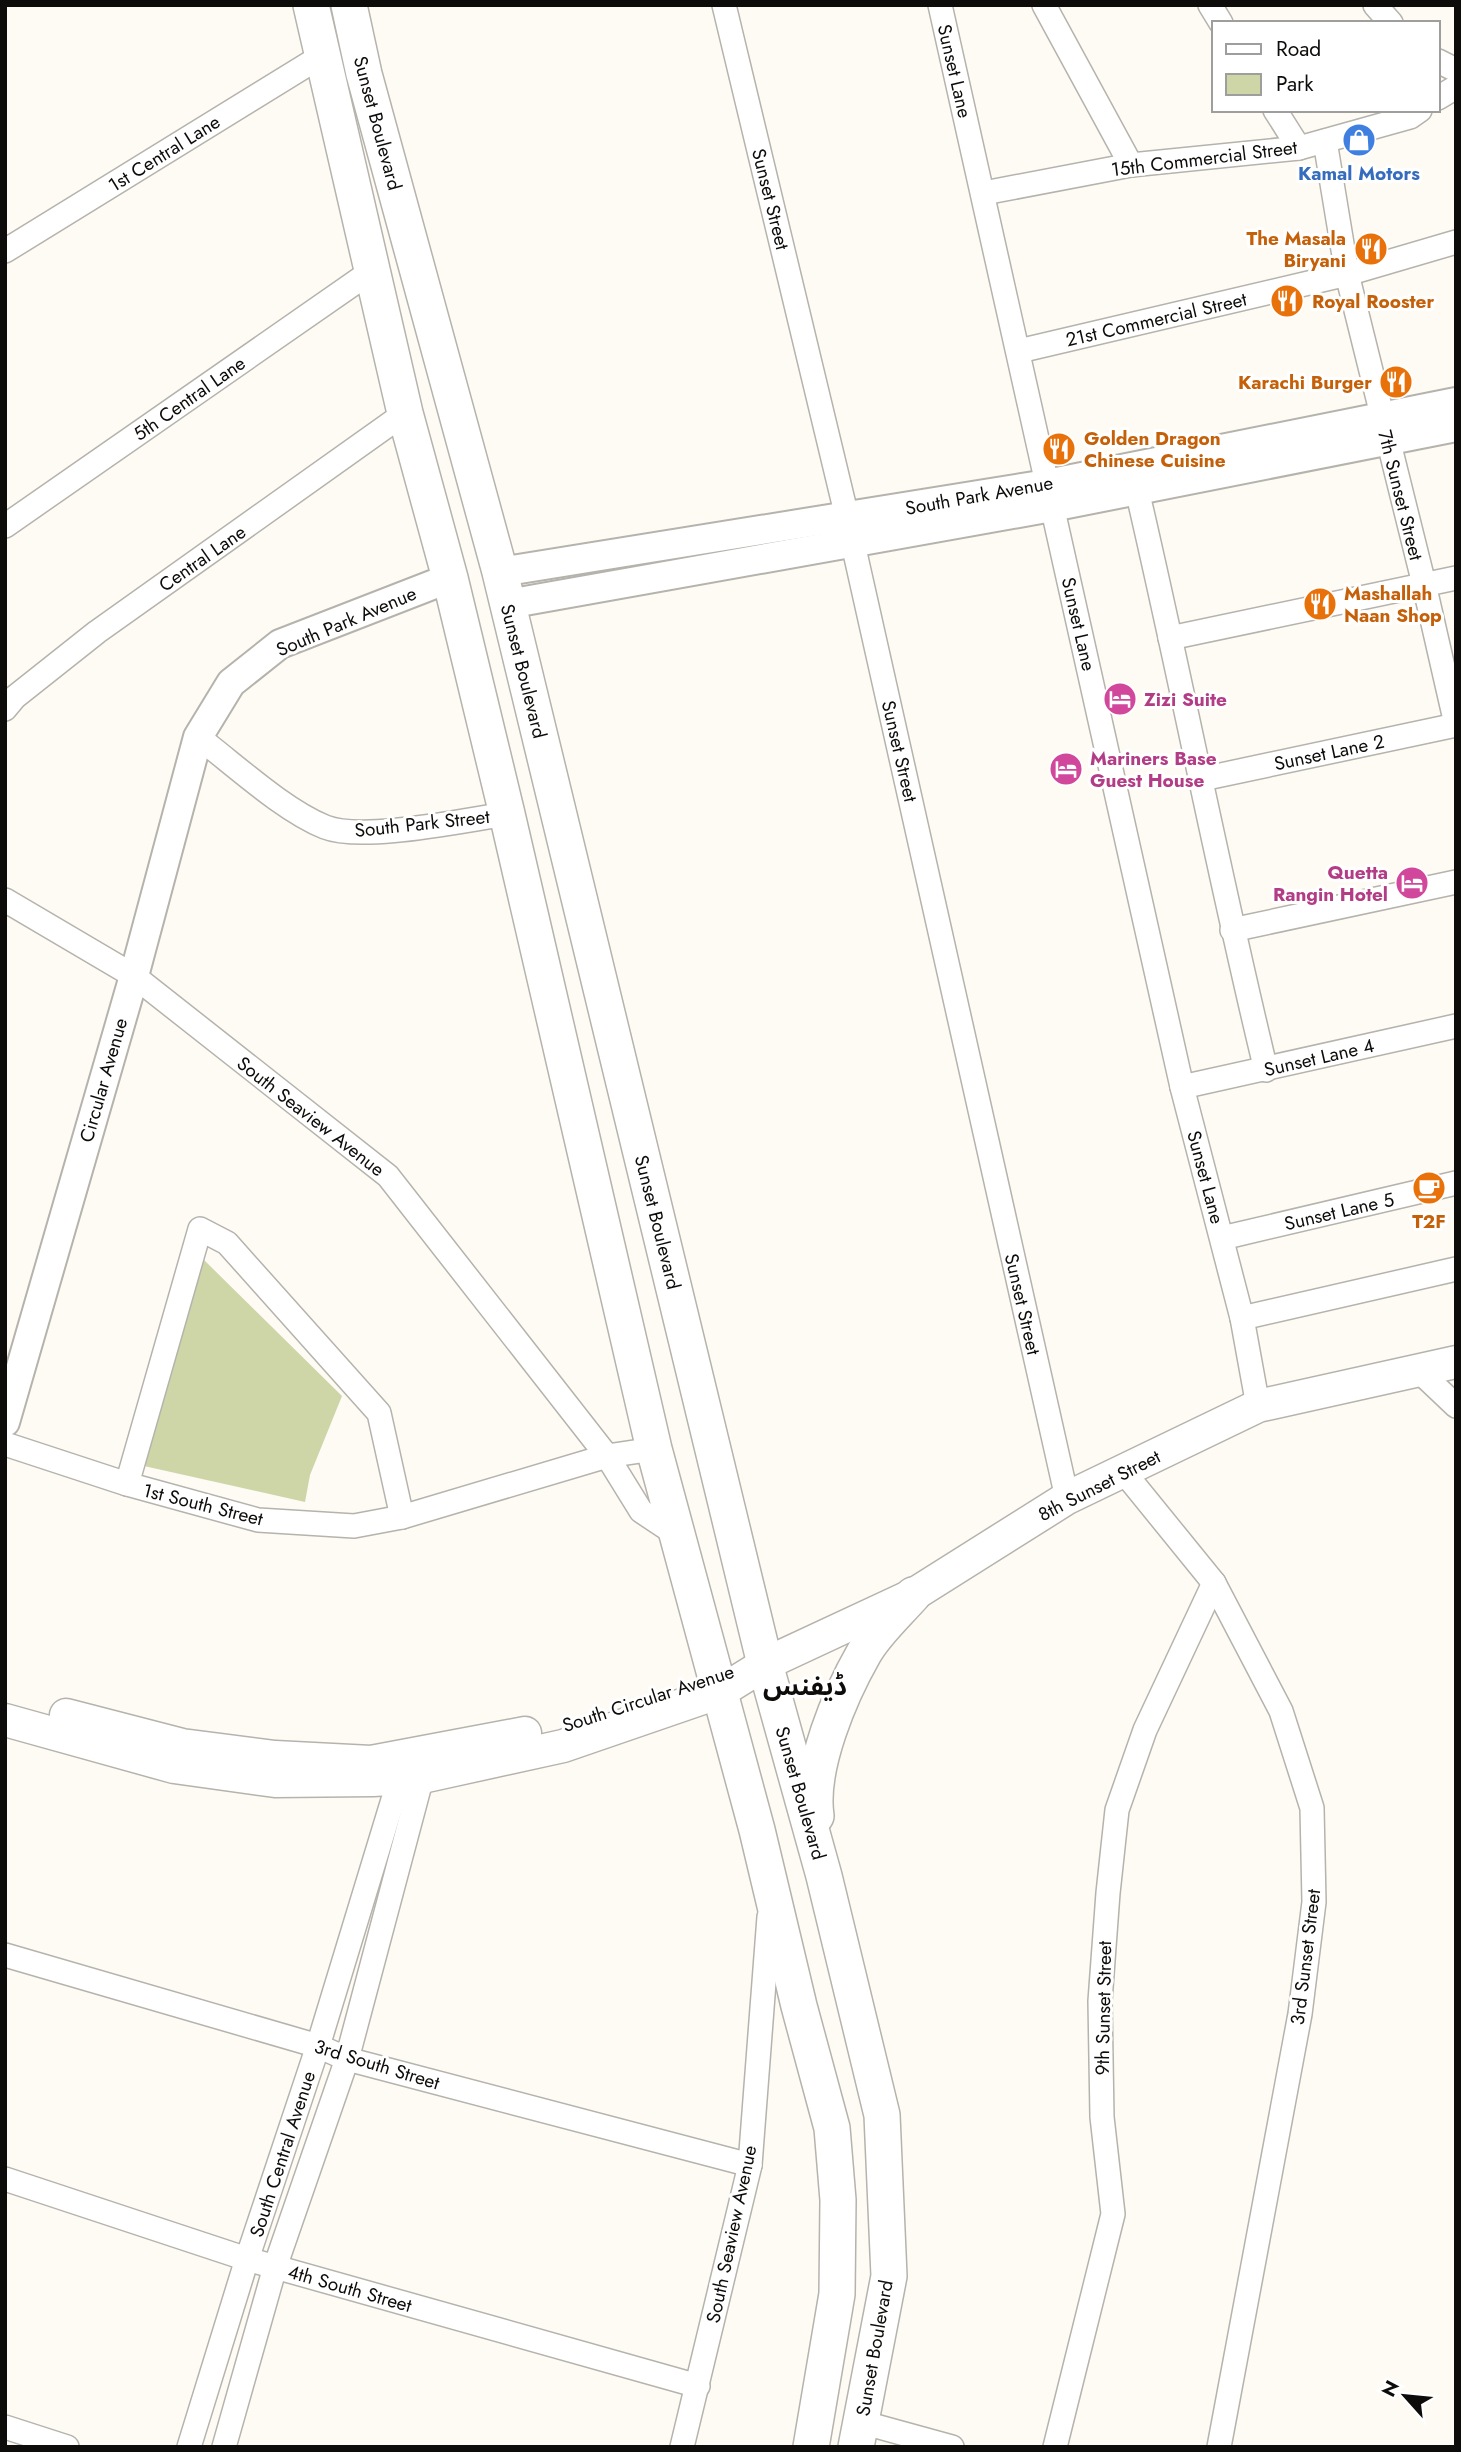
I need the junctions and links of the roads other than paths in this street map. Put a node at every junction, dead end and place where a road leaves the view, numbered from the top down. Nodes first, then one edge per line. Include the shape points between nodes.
1 (311, 5) edge
2 (349, 5) edge
3 (366, 5) edge
4 (724, 5) edge
5 (1044, 5) edge
6 (1210, 5) edge
7 (1375, 5) edge
8 (946, 8) edge
9 (1220, 21) edge
10 (1389, 21) edge
11 (323, 55) junction
12 (1440, 62) edge
13 (1456, 70) edge
14 (364, 74) junction
15 (1456, 87) edge
16 (1440, 97) edge
17 (1276, 112) edge
18 (1417, 112) edge
19 (1325, 141) junction
20 (1299, 148) junction
21 (1131, 165) junction
22 (984, 193) junction
23 (1456, 242) edge
24 (5, 251) edge
25 (373, 270) junction
26 (1347, 274) junction
27 (1019, 351) junction
28 (1456, 402) edge
29 (405, 413) junction
30 (1456, 427) edge
31 (1384, 428) junction
32 (1137, 490) junction
33 (1050, 495) junction
34 (5, 526) edge
35 (850, 531) junction
36 (450, 578) junction
37 (1456, 578) edge
38 (1424, 584) junction
39 (504, 588) junction
40 (1170, 638) junction
41 (5, 709) edge
42 (1456, 724) edge
43 (198, 737) junction
44 (1202, 779) junction
45 (507, 814) junction
46 (1456, 882) edge
47 (5, 900) edge
48 (1232, 930) junction
49 (134, 975) junction
50 (1456, 1027) edge
51 (1266, 1070) junction
52 (1182, 1087) junction
53 (1456, 1183) edge
54 (1222, 1238) junction
55 (1456, 1269) edge
56 (1242, 1318) junction
57 (1456, 1362) edge
58 (1418, 1370) junction
59 (1258, 1406) junction
60 (1456, 1406) edge
61 (5, 1422) edge
62 (5, 1444) edge
63 (654, 1449) junction
64 (607, 1456) junction
65 (1123, 1471) junction
66 (127, 1484) junction
67 (1067, 1498) junction
68 (402, 1517) junction
69 (677, 1535) junction
70 (1214, 1583) junction
71 (913, 1595) junction
72 (765, 1664) junction
73 (717, 1682) junction
74 (5, 1699) edge
75 (5, 1720) edge
76 (410, 1779) junction
77 (824, 1876) junction
78 (771, 1893) junction
79 (5, 1955) edge
80 (318, 2046) junction
81 (347, 2059) junction
82 (750, 2165) junction
83 (5, 2179) edge
84 (247, 2259) junction
85 (275, 2267) junction
86 (698, 2386) junction
87 (5, 2427) edge
88 (858, 2435) edge
89 (67, 2447) edge
90 (189, 2447) edge
91 (224, 2447) edge
92 (682, 2447) edge
93 (811, 2447) edge
94 (952, 2447) edge
95 (1055, 2447) edge
96 (1219, 2447) edge

1 - 11 main road, Sunset Boulevard
2 - 14 main road, Sunset Boulevard
3 - 14 main road
4 - 35 street, Sunset Street
5 - 21 street
6 - 9 street
7 - 10 street
8 - 22 street, Sunset Lane
11 - 24 street, 1st Central Lane
11 - 25 main road, Sunset Boulevard
12 - 13 street
14 - 39 main road, Sunset Boulevard
15 - 16 street
17 - 20 street
18 - 19 street, 15th Commercial Street
19 - 20 street, 15th Commercial Street
19 - 26 street, 7th Sunset Street
20 - 21 street, 15th Commercial Street
21 - 22 street, 15th Commercial Street
22 - 27 street, Sunset Lane
23 - 26 street, 21st Commercial Street
25 - 29 main road, Sunset Boulevard
25 - 34 street, 5th Central Lane
26 - 27 street, 21st Commercial Street
26 - 31 street, 7th Sunset Street
27 - 33 street, Sunset Lane
28 - 31 street, South Park Avenue
29 - 36 main road, Sunset Boulevard
29 - 41 street, Central Lane via 97,632 15,696
30 - 31 street, South Park Avenue
31 - 32 street, South Park Avenue
31 - 33 street, South Park Avenue via 1133,468
31 - 38 street, 7th Sunset Street
32 - 33 street, South Park Avenue
32 - 40 street
33 - 35 street, South Park Avenue
33 - 52 street, Sunset Lane
35 - 39 street, South Park Avenue
35 - 67 street, Sunset Street
36 - 43 street, South Park Avenue via 280,644 231,683
36 - 45 main road, Sunset Boulevard
37 - 38 street
38 - 40 street
38 - 42 street, 7th Sunset Street
39 - 72 main road, Sunset Boulevard
40 - 44 street
42 - 44 street, Sunset Lane 2
43 - 45 street, South Park Street via 276,798 327,828 351,833 390,831
43 - 49 street, Circular Avenue
44 - 48 street
45 - 63 main road, Sunset Boulevard
46 - 48 street
47 - 49 street, South Seaview Avenue
48 - 51 street
49 - 61 street, Circular Avenue
49 - 64 street, South Seaview Avenue via 387,1176
50 - 51 street, Sunset Lane 4
51 - 52 street, Sunset Lane 4
52 - 54 street, Sunset Lane
53 - 54 street, Sunset Lane 5
54 - 56 street, Sunset Lane
55 - 56 street
56 - 59 street, Sunset Lane
57 - 58 main road, 8th Sunset Street
58 - 59 main road, 8th Sunset Street
58 - 60 street
59 - 65 main road, 8th Sunset Street
62 - 66 street, 1st South Street
63 - 64 street
63 - 69 main road, Sunset Boulevard
64 - 68 street, 1st South Street
64 - 69 street, South Seaview Avenue via 641,1511
65 - 67 main road, 8th Sunset Street
65 - 70 street, 3rd Sunset Street
66 - 68 street, 1st South Street via 258,1520 354,1526
66 - 68 street via 200,1229 227,1244 379,1413
67 - 71 main road, 8th Sunset Street
69 - 73 main road, Sunset Boulevard
70 - 95 street, 9th Sunset Street via 1145,1730 1117,1810 1100,2001 1102,2117 1113,2214
70 - 96 street, 3rd Sunset Street via 1281,1711 1301,1772 1312,1808 1314,1902 1300,2014
71 - 72 main road, 8th Sunset Street
71 - 77 main road via 865,1650 838,1707 822,1757 814,1801
72 - 73 main road, South Circular Avenue
72 - 77 main road, Sunset Boulevard
73 - 74 main road, South Circular Avenue via 563,1726 371,1762 275,1757 182,1745
73 - 76 main road, South Circular Avenue via 563,1746
73 - 78 main road, Sunset Boulevard
75 - 76 main road, South Circular Avenue via 174,1767 275,1781
76 - 80 street, South Central Avenue
76 - 81 street
77 - 88 main road, Sunset Boulevard via 882,2115 889,2276
78 - 82 street, South Seaview Avenue
78 - 93 main road, Sunset Boulevard via 832,2128 838,2200 836,2294
79 - 80 street, 3rd South Street
80 - 81 street, 3rd South Street
80 - 84 street, South Central Avenue
81 - 82 street, 3rd South Street
81 - 85 street
82 - 86 street, South Seaview Avenue
83 - 84 street, 4th South Street
84 - 85 street, 4th South Street
84 - 90 street, South Central Avenue
85 - 86 street, 4th South Street
85 - 91 street
86 - 92 street, South Seaview Avenue
87 - 89 street
88 - 94 street

